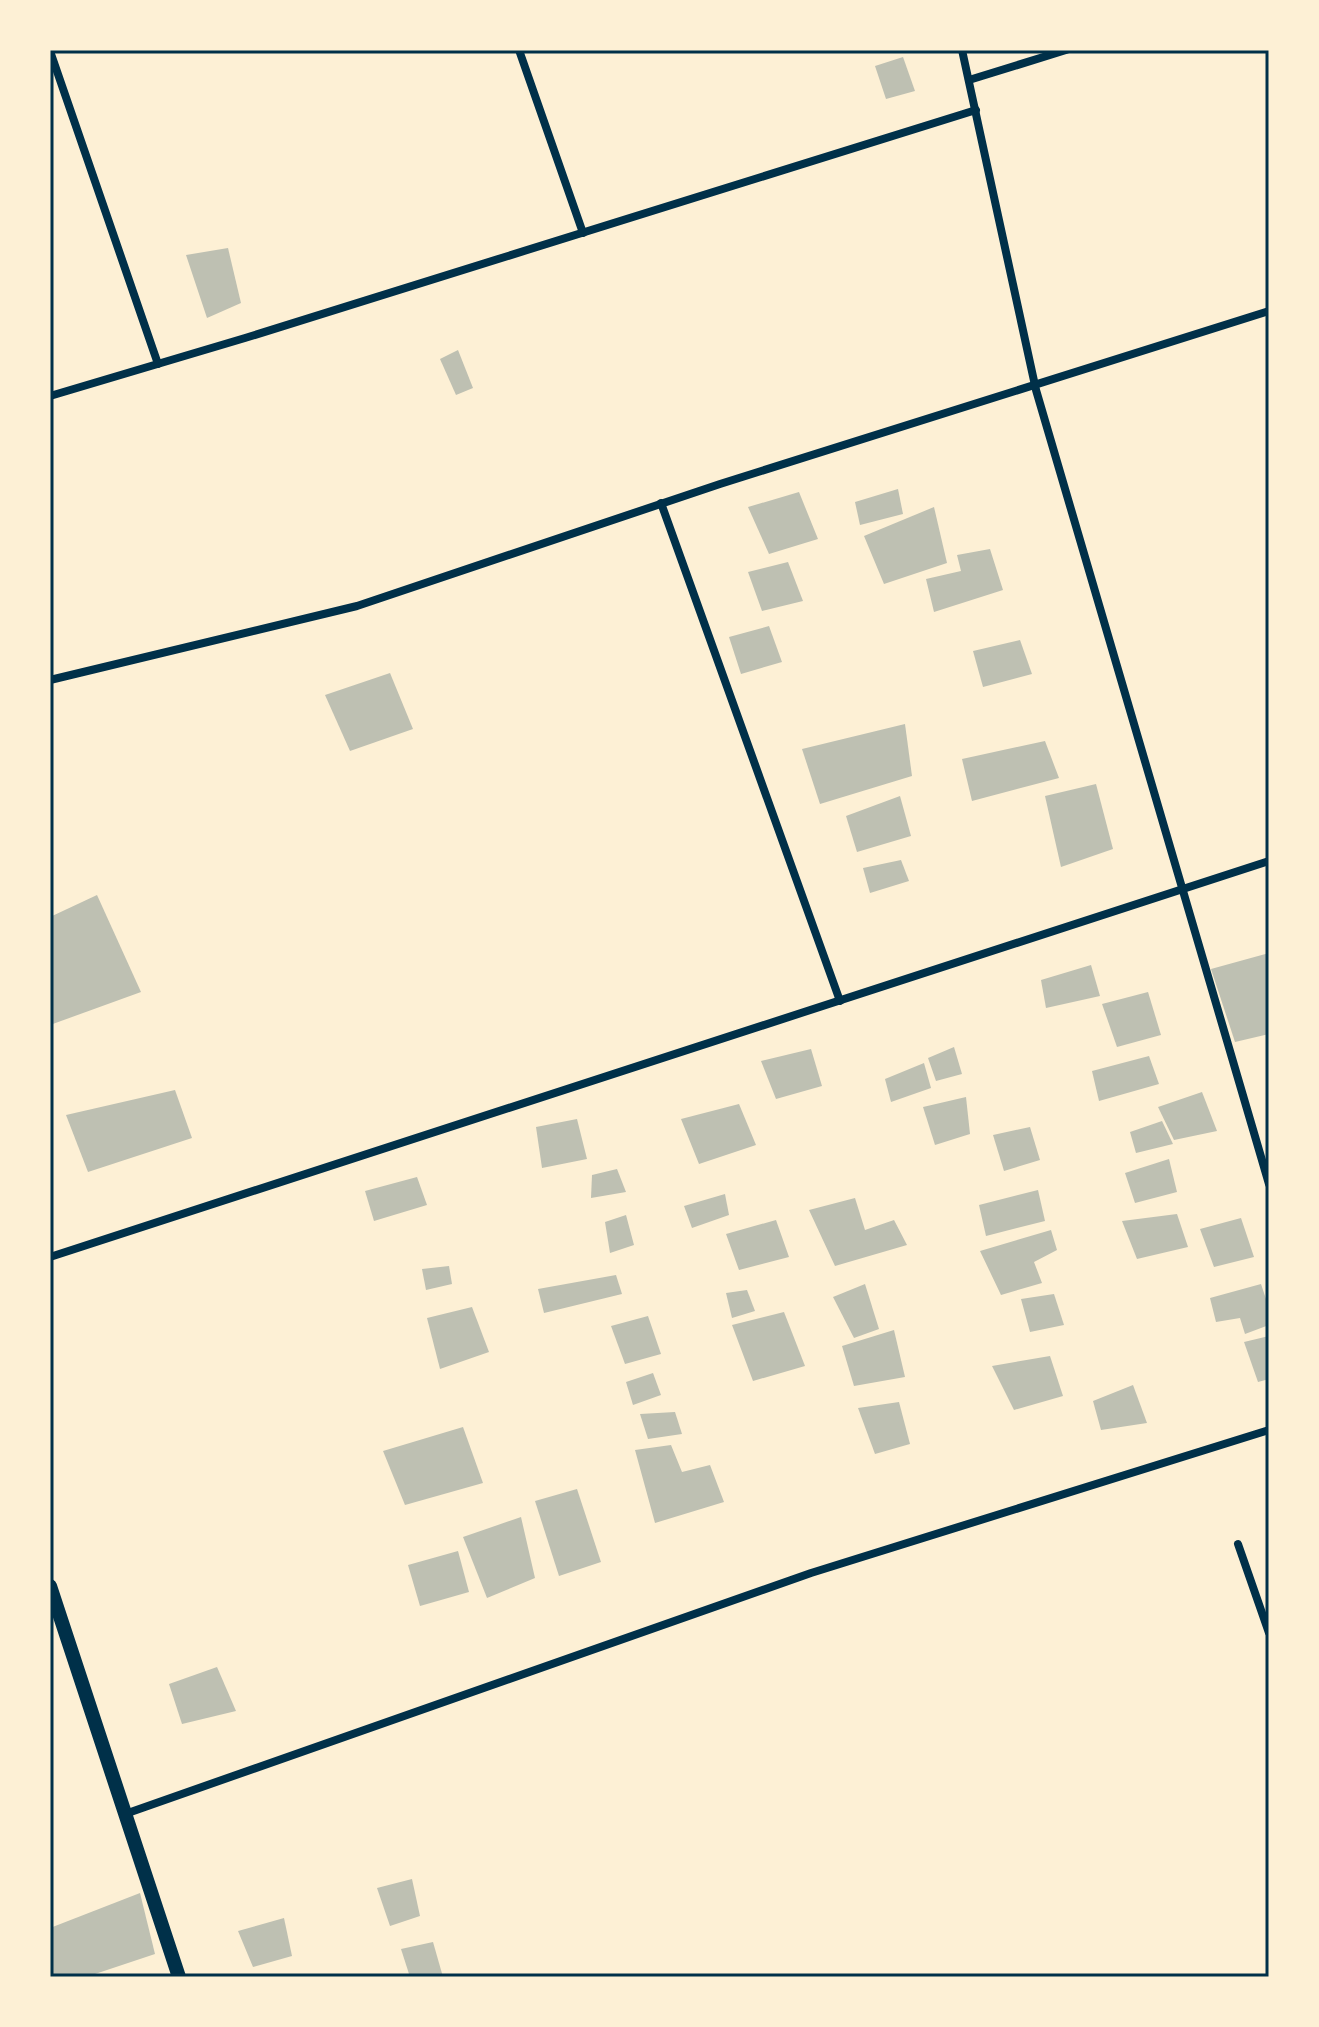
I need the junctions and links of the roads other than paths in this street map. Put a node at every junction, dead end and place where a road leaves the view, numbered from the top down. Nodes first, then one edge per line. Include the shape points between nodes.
1 (519, 50) edge
2 (962, 50) edge
3 (1066, 50) edge
4 (50, 51) edge
5 (969, 80) junction
6 (976, 110) junction
7 (583, 233) junction
8 (1269, 311) edge
9 (158, 364) junction
10 (1036, 385) junction
11 (50, 396) edge
12 (661, 503) junction
13 (50, 680) edge
14 (1269, 861) edge
15 (1183, 889) junction
16 (840, 1001) junction
17 (1269, 1184) edge
18 (50, 1257) edge
19 (1269, 1430) edge
20 (1238, 1544) dead end
21 (50, 1586) edge
22 (1269, 1633) edge
23 (125, 1814) junction
24 (179, 1977) edge

1 - 7 street
2 - 5 street
3 - 5 street
4 - 9 street
5 - 6 street
6 - 7 street
6 - 10 street
7 - 9 street
8 - 10 street
9 - 11 street
10 - 12 street
10 - 15 street
12 - 13 street via 357,606
12 - 16 street
14 - 15 street
15 - 16 street
15 - 17 street
16 - 18 street
19 - 23 street via 811,1573
20 - 22 street
21 - 23 street
23 - 24 street

